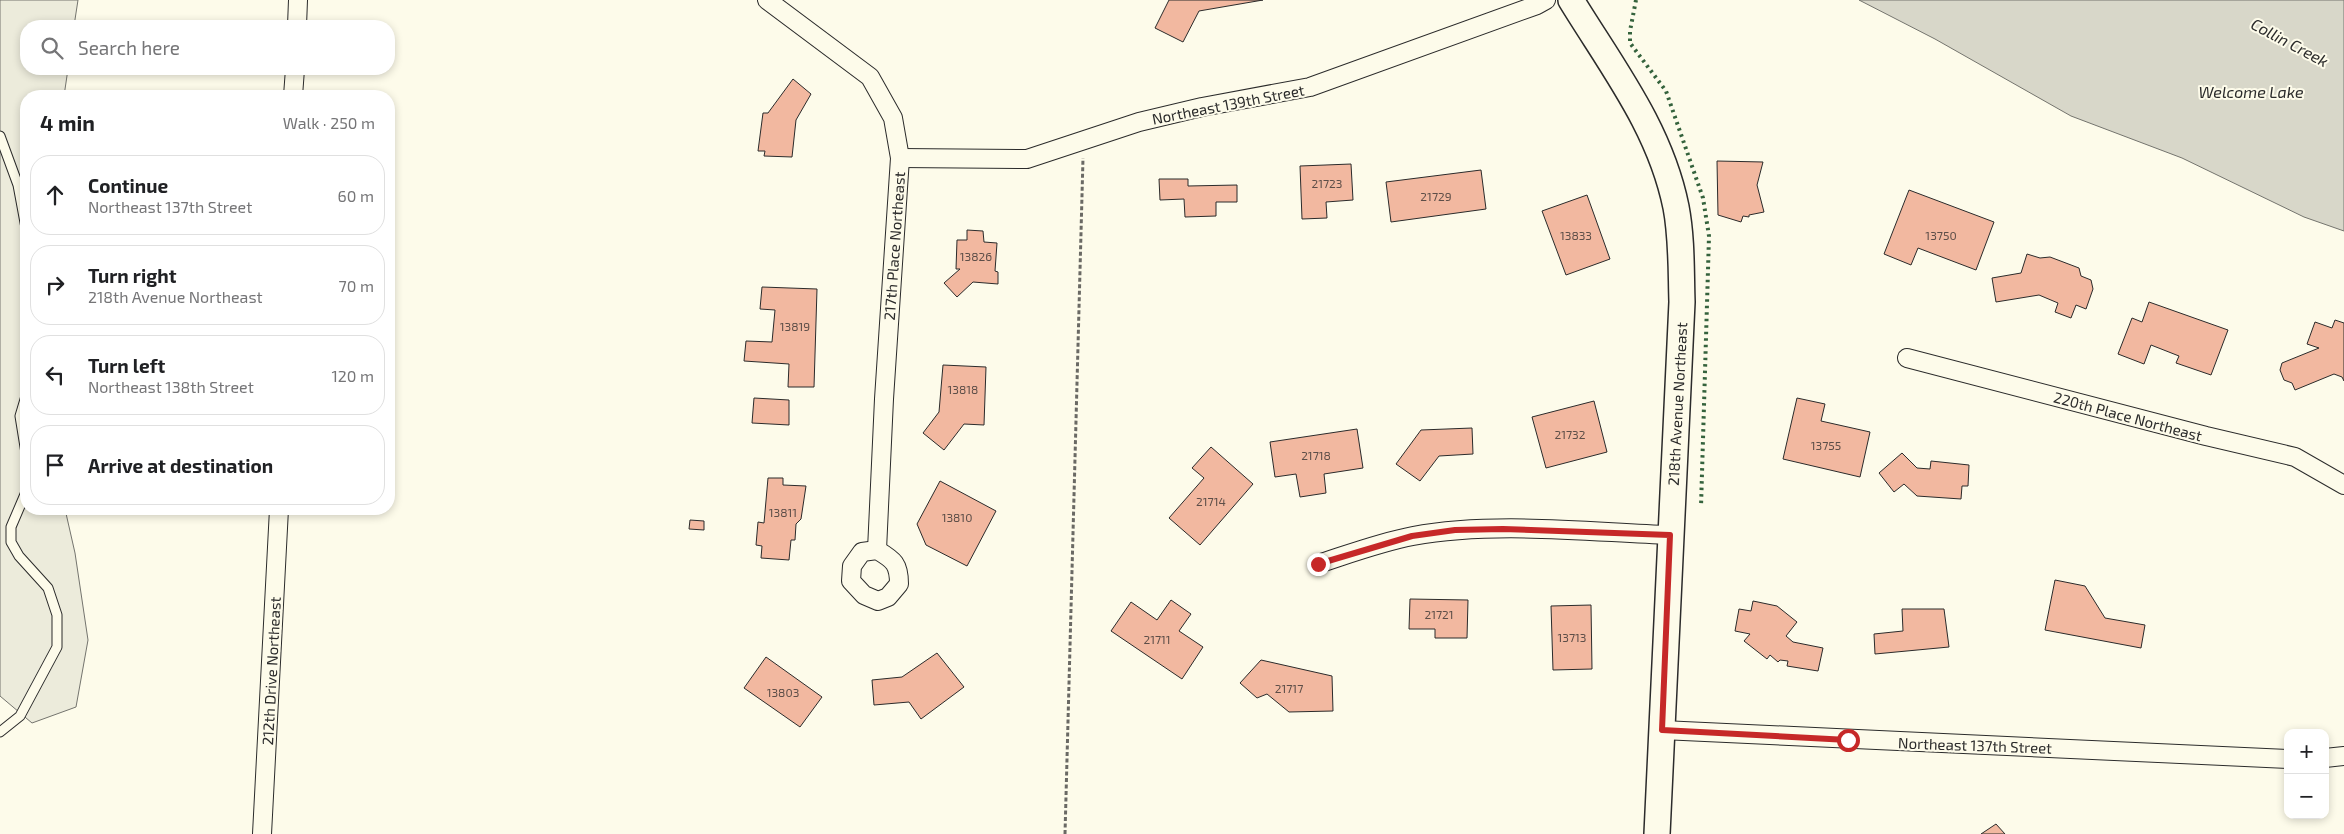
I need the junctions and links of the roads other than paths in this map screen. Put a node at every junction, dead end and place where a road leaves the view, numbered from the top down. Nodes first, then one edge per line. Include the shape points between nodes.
1 (298, 0) edge
2 (767, 0) edge
3 (1546, 0) edge
4 (1571, 0) edge
5 (297, 20) edge
6 (295, 75) edge
7 (293, 90) edge
8 (0, 136) edge
9 (900, 158) junction
10 (20, 196) edge
11 (1908, 358) dead end
12 (2344, 485) edge
13 (20, 506) edge
14 (280, 515) edge
15 (1670, 535) junction
16 (878, 550) dead end
17 (1318, 564) dead end
18 (1662, 730) junction
19 (0, 732) edge
20 (2344, 756) edge
21 (2329, 758) edge
22 (2284, 759) edge
23 (262, 834) edge
24 (1657, 834) edge

1 - 5 street
2 - 9 street, 217th Place Northeast via 870,77 893,118
3 - 9 street, Northeast 139th Street via 1310,87 1139,122 1027,160
4 - 15 street, 218th Avenue Northeast via 1634,97 1655,139 1676,208 1682,302
6 - 7 street
8 - 10 lane
9 - 16 street, 217th Place Northeast
11 - 12 street, 220th Place Northeast via 2295,457
13 - 19 lane via 11,527 11,542 19,556 48,588 57,615 57,647 20,716
14 - 23 street, 212th Drive Northeast
15 - 17 street via 1455,530 1412,536
15 - 18 street, 218th Avenue Northeast
18 - 22 street, Northeast 137th Street
18 - 24 street, 218th Avenue Northeast
20 - 21 street

